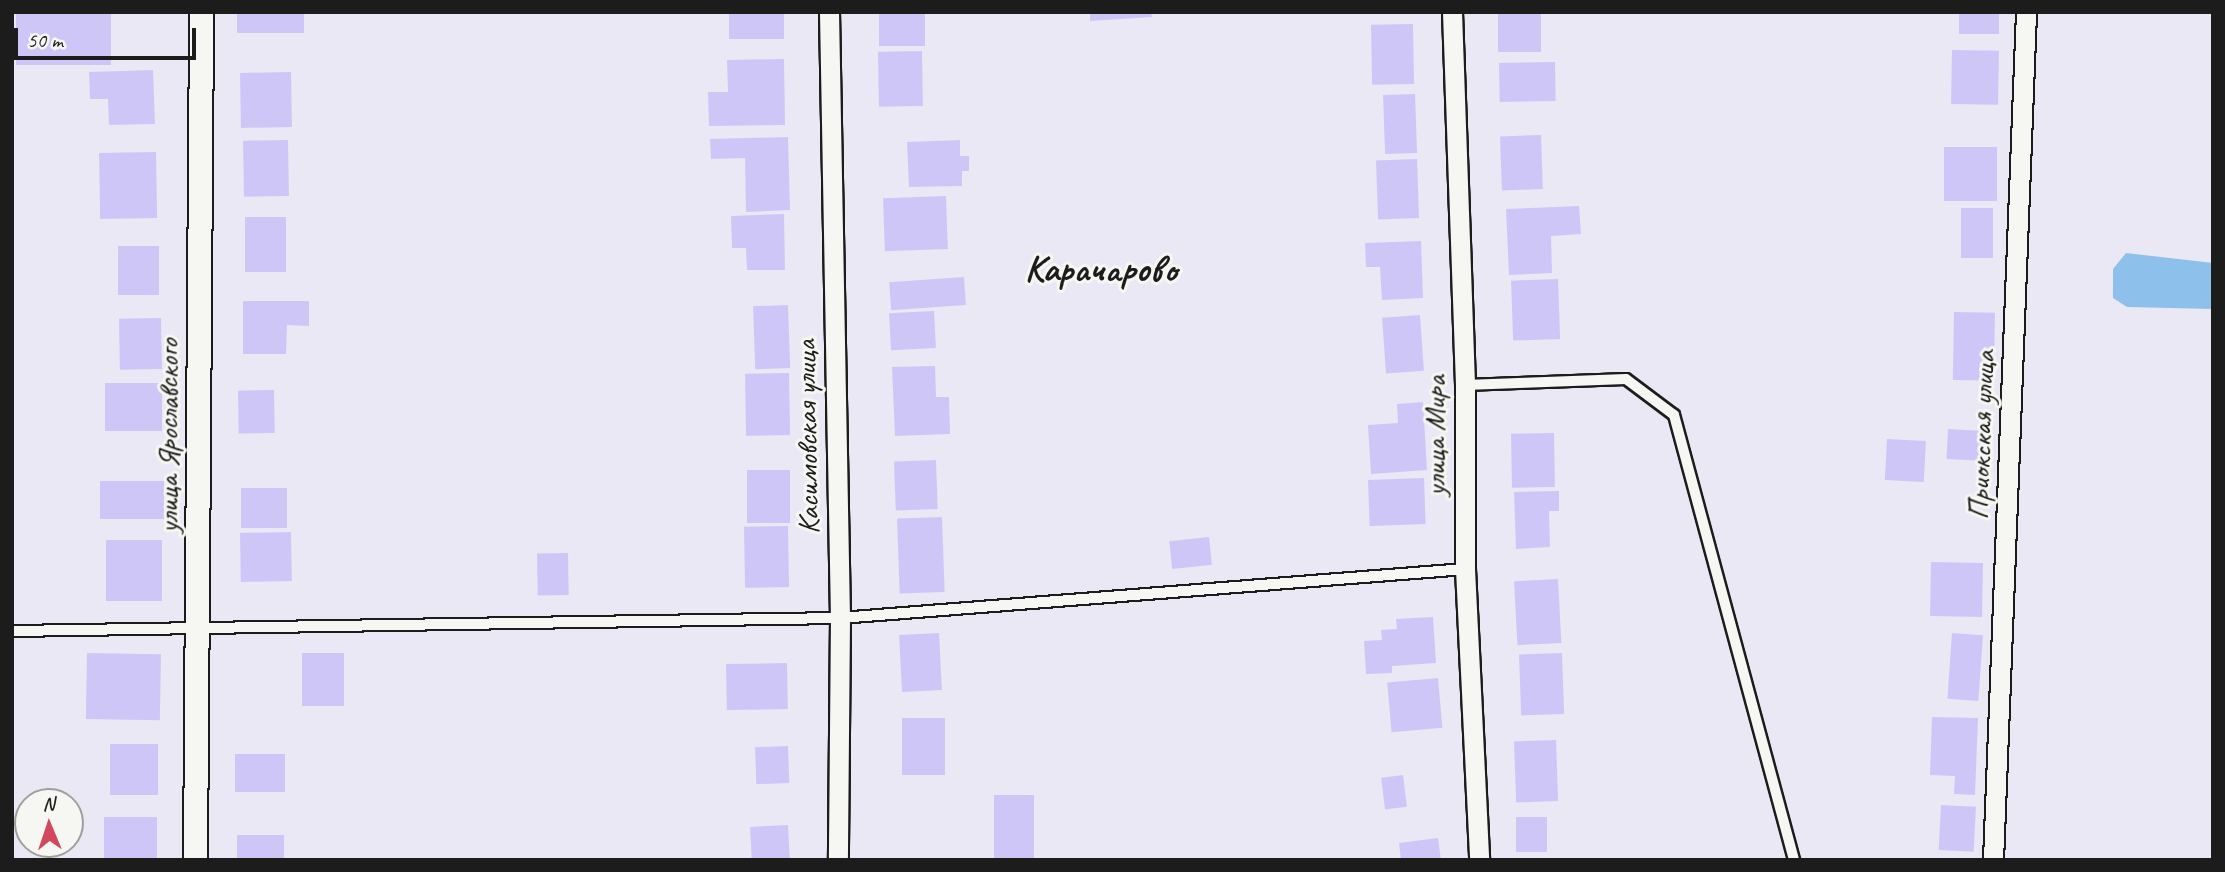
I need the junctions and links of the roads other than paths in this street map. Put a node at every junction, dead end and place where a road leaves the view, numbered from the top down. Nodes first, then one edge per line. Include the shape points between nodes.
1 (201, 12) edge
2 (829, 12) edge
3 (1452, 12) edge
4 (2026, 12) edge
5 (1465, 385) junction
6 (1465, 569) junction
7 (840, 618) junction
8 (199, 628) junction
9 (12, 631) edge
10 (195, 860) edge
11 (838, 860) edge
12 (1479, 860) edge
13 (1794, 860) edge
14 (1993, 860) edge

1 - 8 street, улица Ярославского
2 - 7 street, Касимовская улица
3 - 5 street, улица Мира
4 - 14 street, Приокская улица
5 - 6 street, улица Мира
5 - 13 lane via 1626,379 1674,415
6 - 7 lane
6 - 12 street, улица Мира
7 - 8 lane
7 - 11 street, Касимовская улица
8 - 9 lane
8 - 10 street, улица Ярославского

